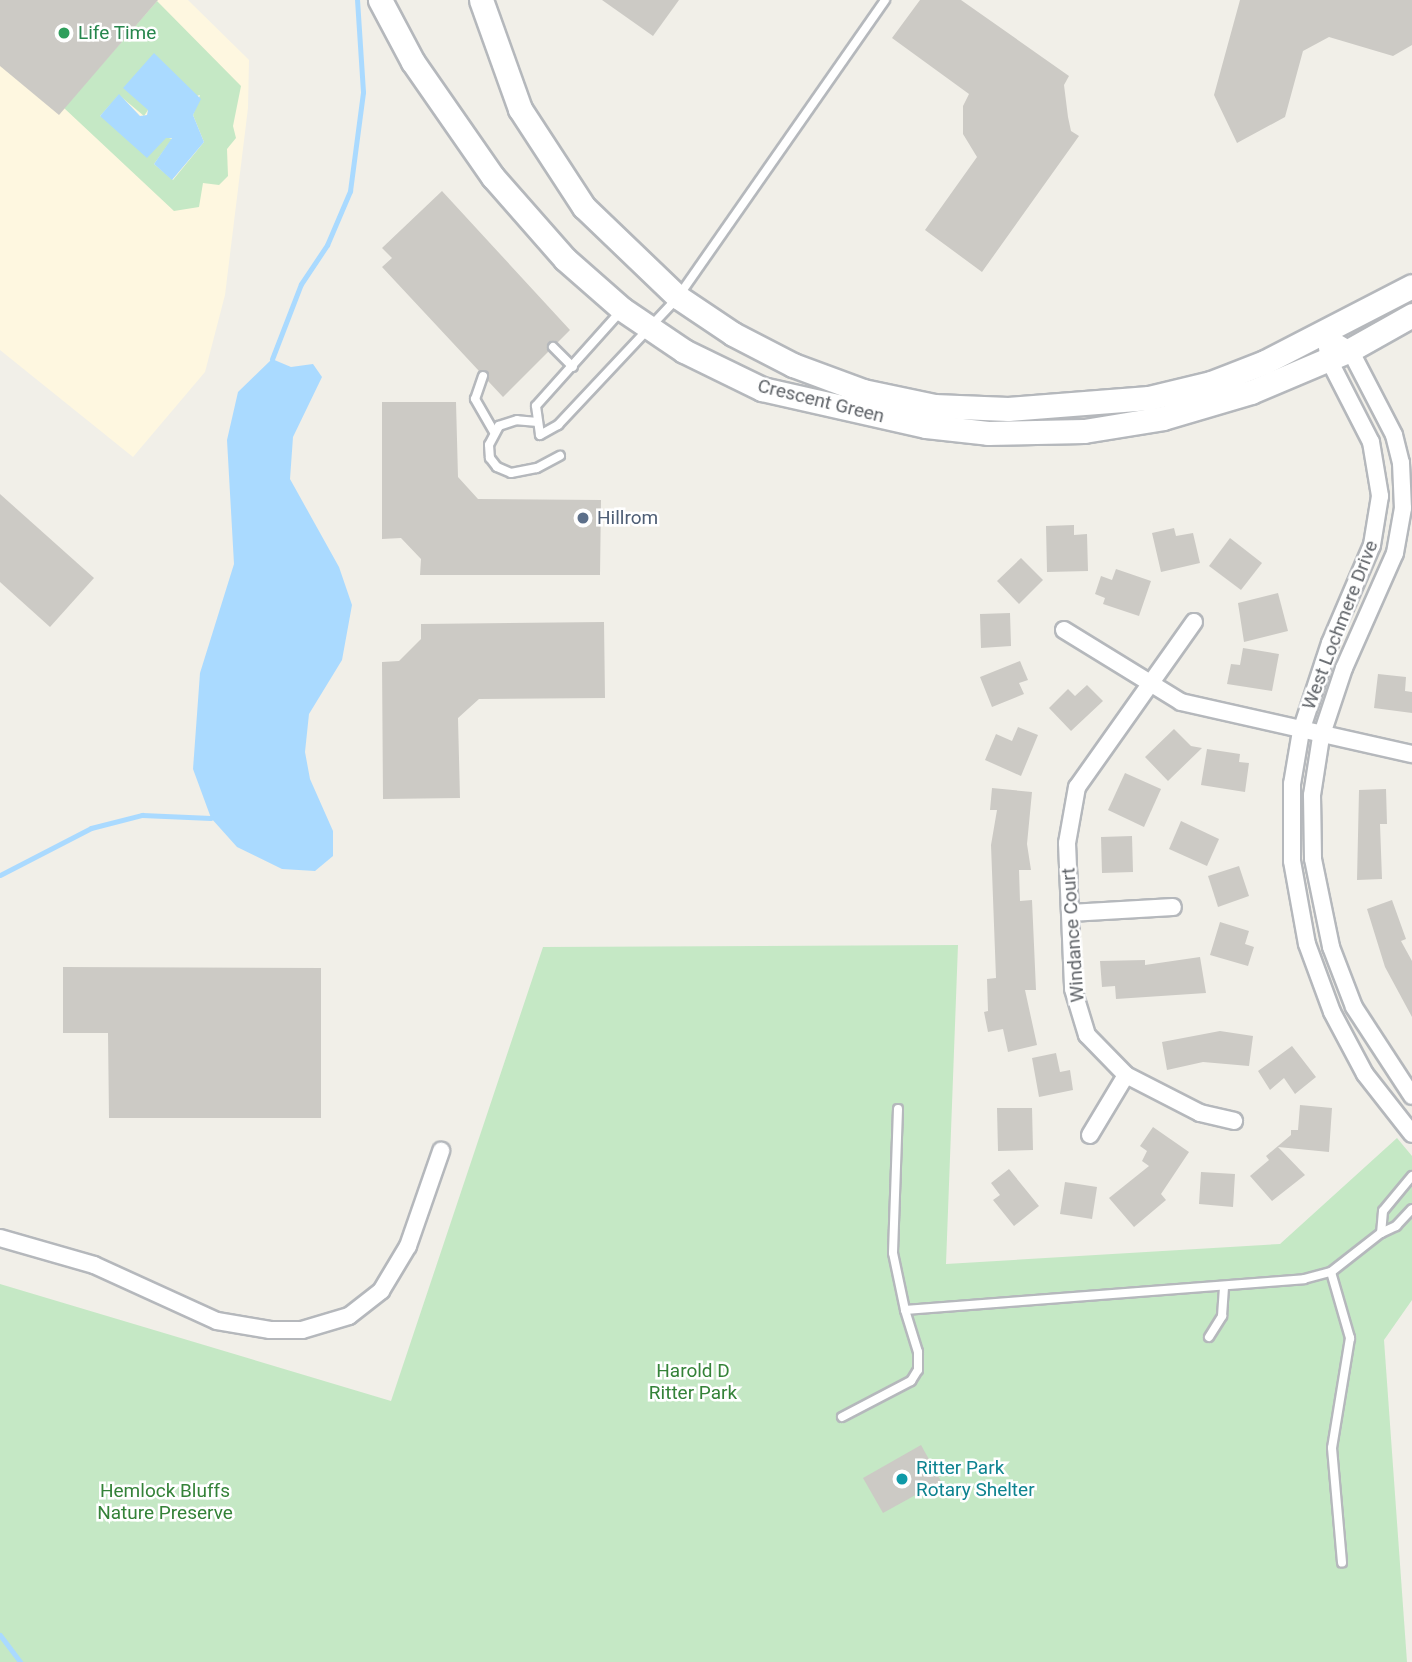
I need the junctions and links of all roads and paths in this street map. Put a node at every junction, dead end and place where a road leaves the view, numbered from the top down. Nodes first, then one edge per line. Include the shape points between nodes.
1 (380, 0) edge
2 (481, 0) edge
3 (884, 0) edge
4 (1412, 286) edge
5 (678, 297) junction
6 (622, 309) junction
7 (1412, 314) edge
8 (649, 328) junction
9 (1325, 335) junction
10 (552, 347) dead end
11 (1350, 350) junction
12 (1329, 360) junction
13 (573, 366) junction
14 (483, 376) dead end
15 (538, 422) junction
16 (494, 432) junction
17 (560, 456) dead end
18 (1195, 622) dead end
19 (1064, 629) dead end
20 (1150, 685) junction
21 (1301, 731) junction
22 (1321, 737) junction
23 (1412, 754) edge
24 (1173, 907) dead end
25 (1070, 913) junction
26 (1126, 1075) junction
27 (1412, 1096) edge
28 (898, 1108) dead end
29 (1234, 1121) dead end
30 (1412, 1133) edge
31 (1090, 1135) dead end
32 (441, 1151) dead end
33 (1412, 1176) edge
34 (1412, 1209) edge
35 (1381, 1233) junction
36 (0, 1238) edge
37 (1331, 1272) junction
38 (1224, 1286) junction
39 (905, 1310) junction
40 (1209, 1337) dead end
41 (842, 1417) dead end
42 (1342, 1563) dead end

1 - 6 street, Crescent Green via 413,62 506,195 565,259
2 - 5 street, Crescent Green via 520,109 548,155 584,207
3 - 5 lane
4 - 9 street, Crescent Green
5 - 8 lane
5 - 9 street, Crescent Green via 733,334 793,365 863,391 934,406 1047,408 1149,398 1211,383
6 - 8 street, Crescent Green
6 - 13 lane
7 - 11 street, Crescent Green
8 - 12 street, Crescent Green via 762,389 885,418 988,433 1063,433 1163,418 1240,396
8 - 15 lane via 558,425 540,435
9 - 11 street
9 - 12 street, West Lochmere Drive
10 - 13 lane
11 - 12 street, Crescent Green
11 - 22 street, West Lochmere Drive via 1394,435 1401,463 1403,508 1395,553 1344,668
12 - 21 street, West Lochmere Drive via 1371,442 1380,496 1372,545 1330,643
13 - 15 lane via 536,406
14 - 16 lane via 475,399
15 - 16 lane via 517,420
16 - 17 lane via 490,458 511,473 537,468
18 - 20 street, Windance Court
19 - 20 street
20 - 21 street via 1181,702
20 - 25 street, Windance Court via 1077,787 1067,833
21 - 22 street
21 - 30 street, West Lochmere Drive via 1290,830 1307,944 1346,1043 1383,1100
22 - 23 street
22 - 27 street, West Lochmere Drive via 1311,819 1319,901 1354,1007
24 - 25 street
25 - 26 street, Windance Court via 1073,989 1082,1023 1098,1052
26 - 29 street, Windance Court via 1200,1113
26 - 31 street
28 - 39 lane via 893,1253
32 - 36 street via 408,1246 381,1291 349,1316 302,1330 217,1321 94,1265
33 - 35 lane via 1383,1211
34 - 35 lane via 1396,1226
35 - 37 lane
37 - 38 lane
37 - 42 lane via 1343,1301 1350,1338 1332,1448
38 - 39 lane
38 - 40 lane via 1222,1316
39 - 41 lane via 918,1352 918,1370 911,1381

